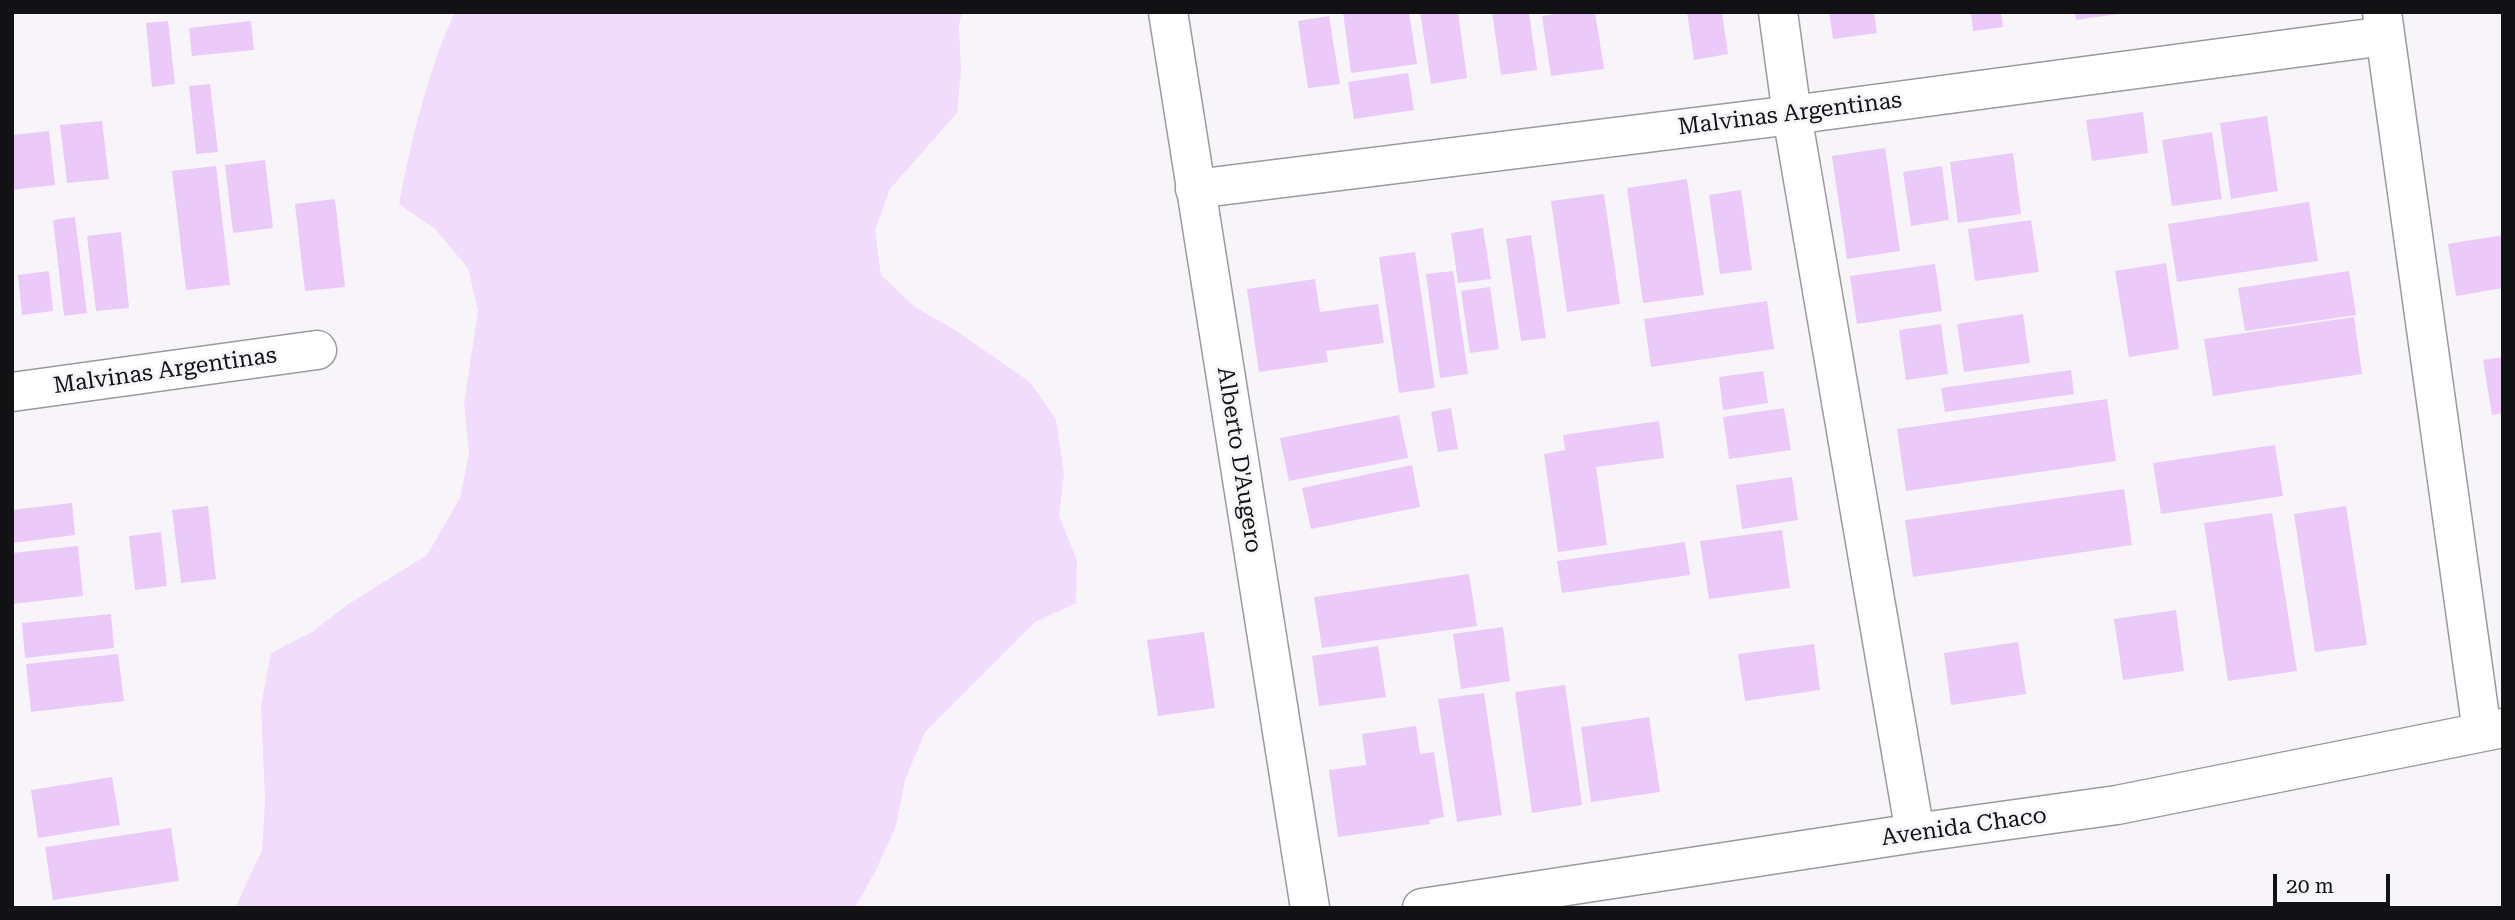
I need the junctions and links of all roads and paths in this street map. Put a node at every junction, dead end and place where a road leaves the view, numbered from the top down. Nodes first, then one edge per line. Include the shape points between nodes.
1 (1168, 12) edge
2 (1778, 12) edge
3 (2384, 24) edge
4 (1792, 115) junction
5 (1195, 189) junction
6 (317, 350) dead end
7 (12, 391) edge
8 (2492, 730) edge
9 (1915, 833) junction
10 (1310, 908) edge
11 (1422, 908) edge

1 - 5 street, Alberto D'Augero
2 - 4 street
3 - 4 street, Malvinas Argentinas
3 - 8 street
4 - 5 street, Malvinas Argentinas
4 - 9 street
5 - 10 street, Alberto D'Augero
6 - 7 street, Malvinas Argentinas
8 - 9 street, Avenida Chaco via 2117,805
9 - 11 street, Avenida Chaco

